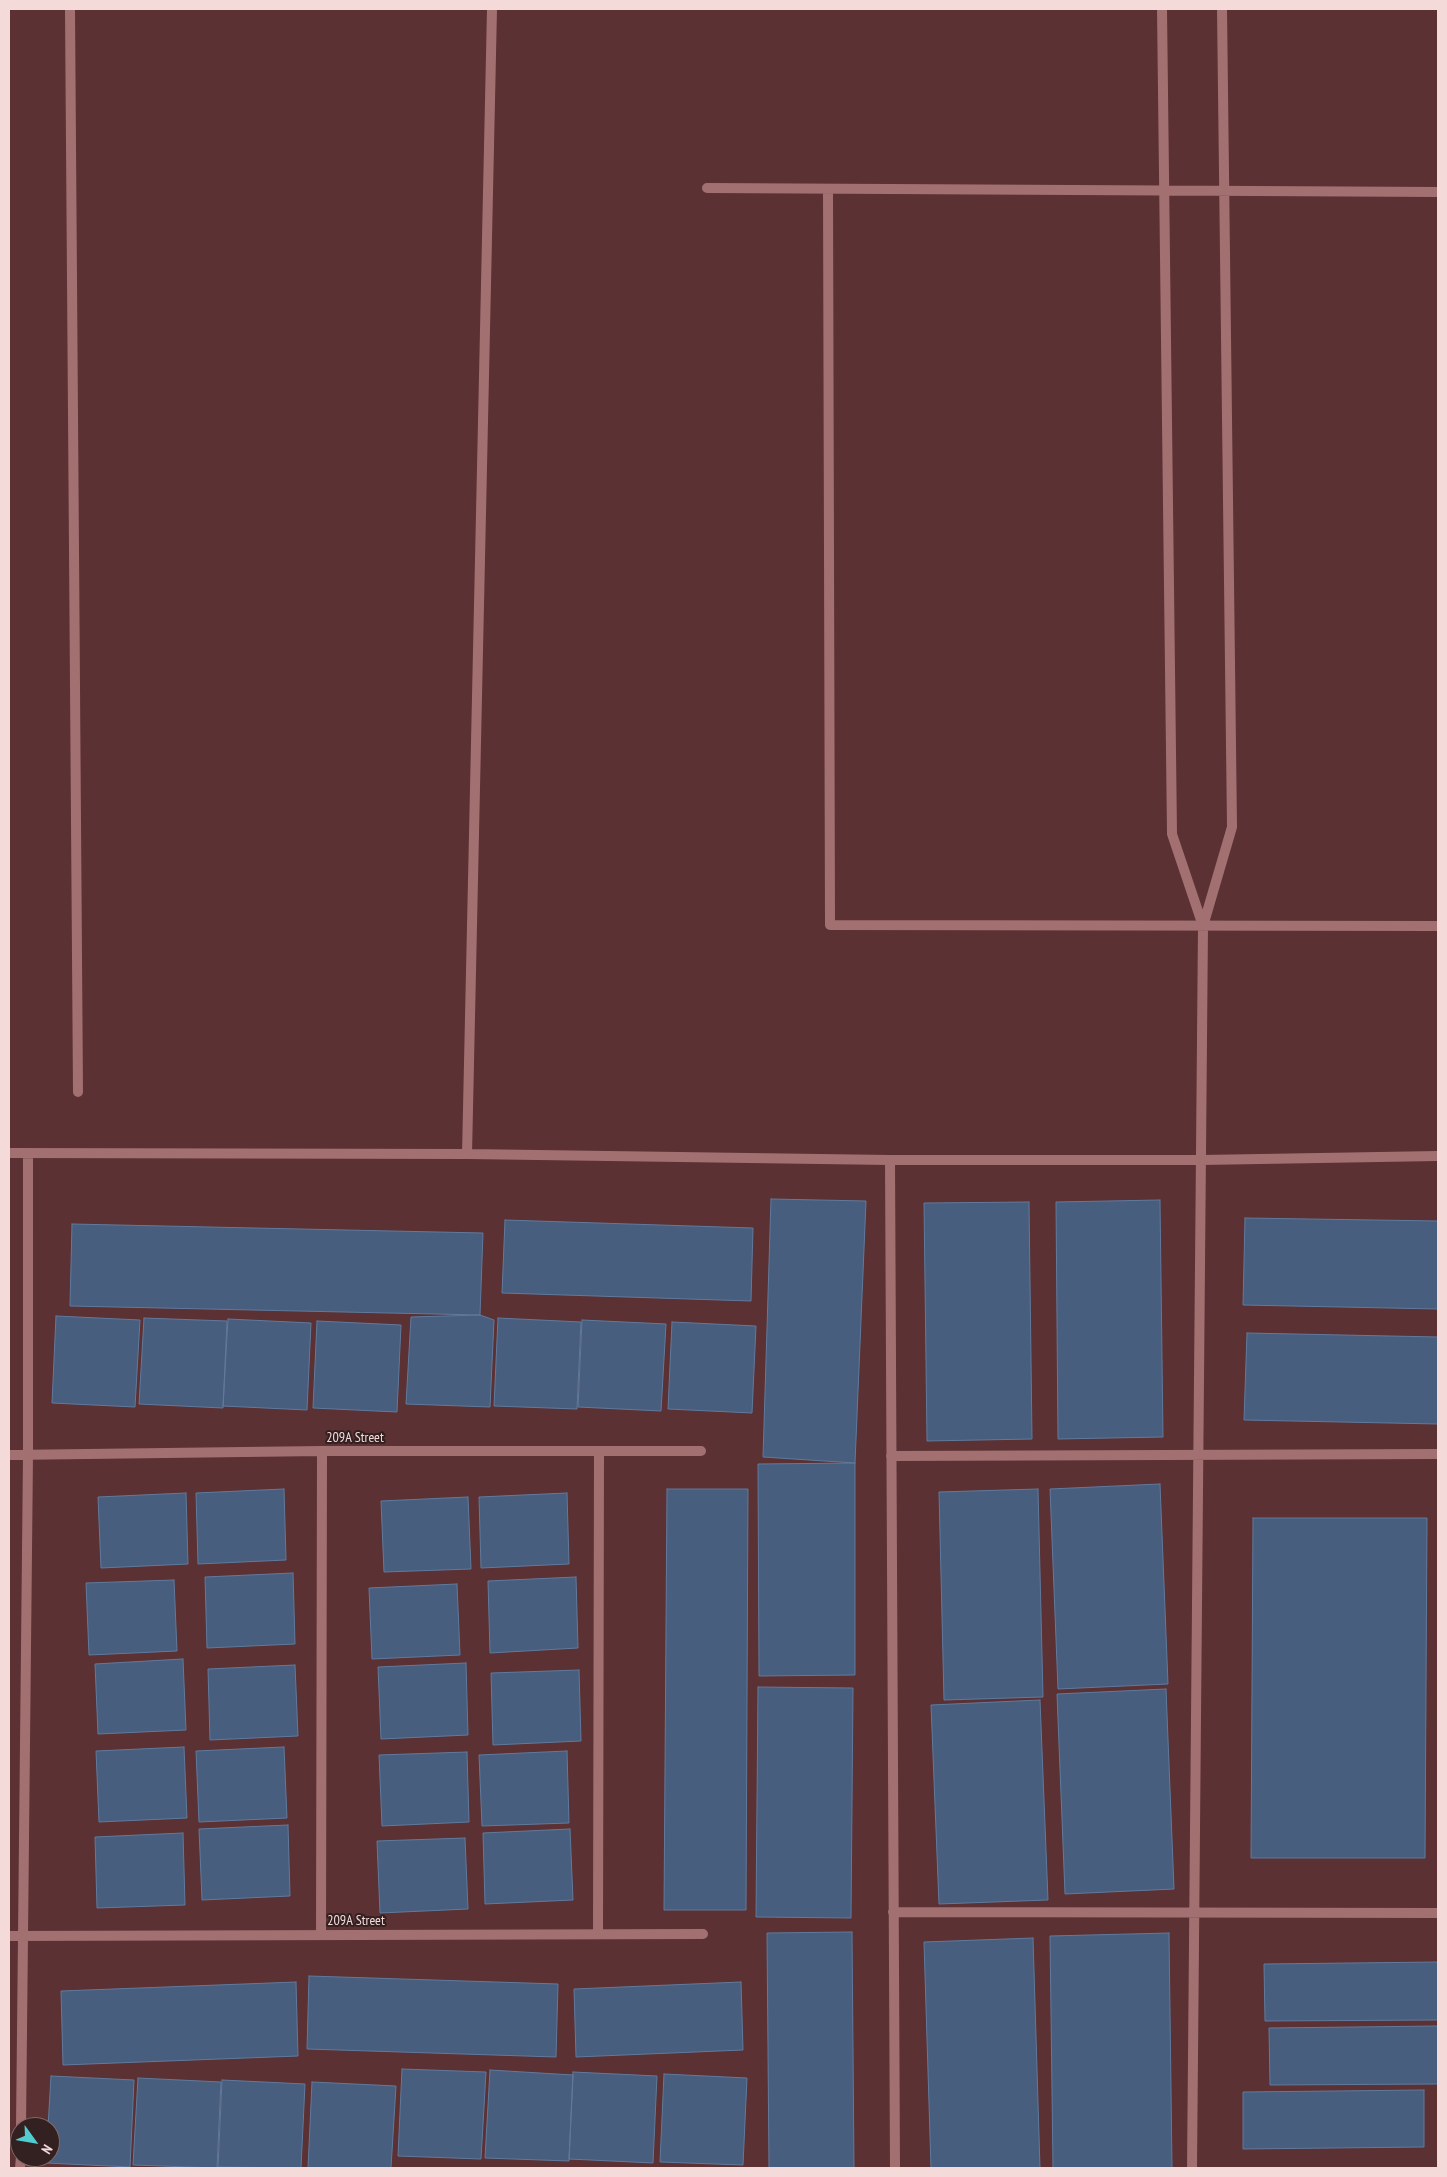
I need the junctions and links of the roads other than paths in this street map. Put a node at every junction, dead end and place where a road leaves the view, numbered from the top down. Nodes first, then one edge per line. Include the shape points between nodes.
1 (70, 9) edge
2 (492, 9) edge
3 (1162, 9) edge
4 (1222, 9) edge
5 (708, 188) dead end
6 (828, 189) junction
7 (1165, 190) junction
8 (1224, 191) junction
9 (1438, 192) edge
10 (1203, 926) junction
11 (1438, 926) edge
12 (78, 1092) dead end
13 (9, 1153) edge
14 (28, 1153) junction
15 (467, 1154) junction
16 (1438, 1156) edge
17 (890, 1160) junction
18 (1200, 1160) junction
19 (599, 1451) junction
20 (701, 1451) dead end
21 (322, 1452) junction
22 (1438, 1454) edge
23 (9, 1455) edge
24 (28, 1455) junction
25 (1198, 1455) junction
26 (891, 1456) junction
27 (893, 1912) junction
28 (1195, 1913) junction
29 (1438, 1914) edge
30 (321, 1934) junction
31 (598, 1934) junction
32 (703, 1934) dead end
33 (22, 1935) junction
34 (9, 1936) edge
35 (21, 2117) edge
36 (895, 2168) edge
37 (1192, 2168) edge

1 - 12 street
2 - 15 street
3 - 7 street
4 - 8 street
5 - 6 street
6 - 7 street
6 - 10 street via 830,925
7 - 8 street
7 - 10 street via 1172,834
8 - 9 street
8 - 10 street via 1232,827
10 - 11 street
10 - 18 street
13 - 14 street
14 - 15 street
14 - 24 street
15 - 17 street
16 - 18 street
17 - 18 street
17 - 26 street
18 - 25 street
19 - 20 street, 209A Street
19 - 21 street, 209A Street
19 - 31 street
21 - 24 street, 209A Street
21 - 30 street
22 - 25 street
23 - 24 street, 209A Street
24 - 33 street
25 - 26 street
25 - 28 street
26 - 27 street
27 - 28 street
27 - 36 street
28 - 29 street
28 - 37 street
30 - 31 street, 209A Street
30 - 33 street, 209A Street
31 - 32 street, 209A Street
33 - 34 street, 209A Street
33 - 35 street

